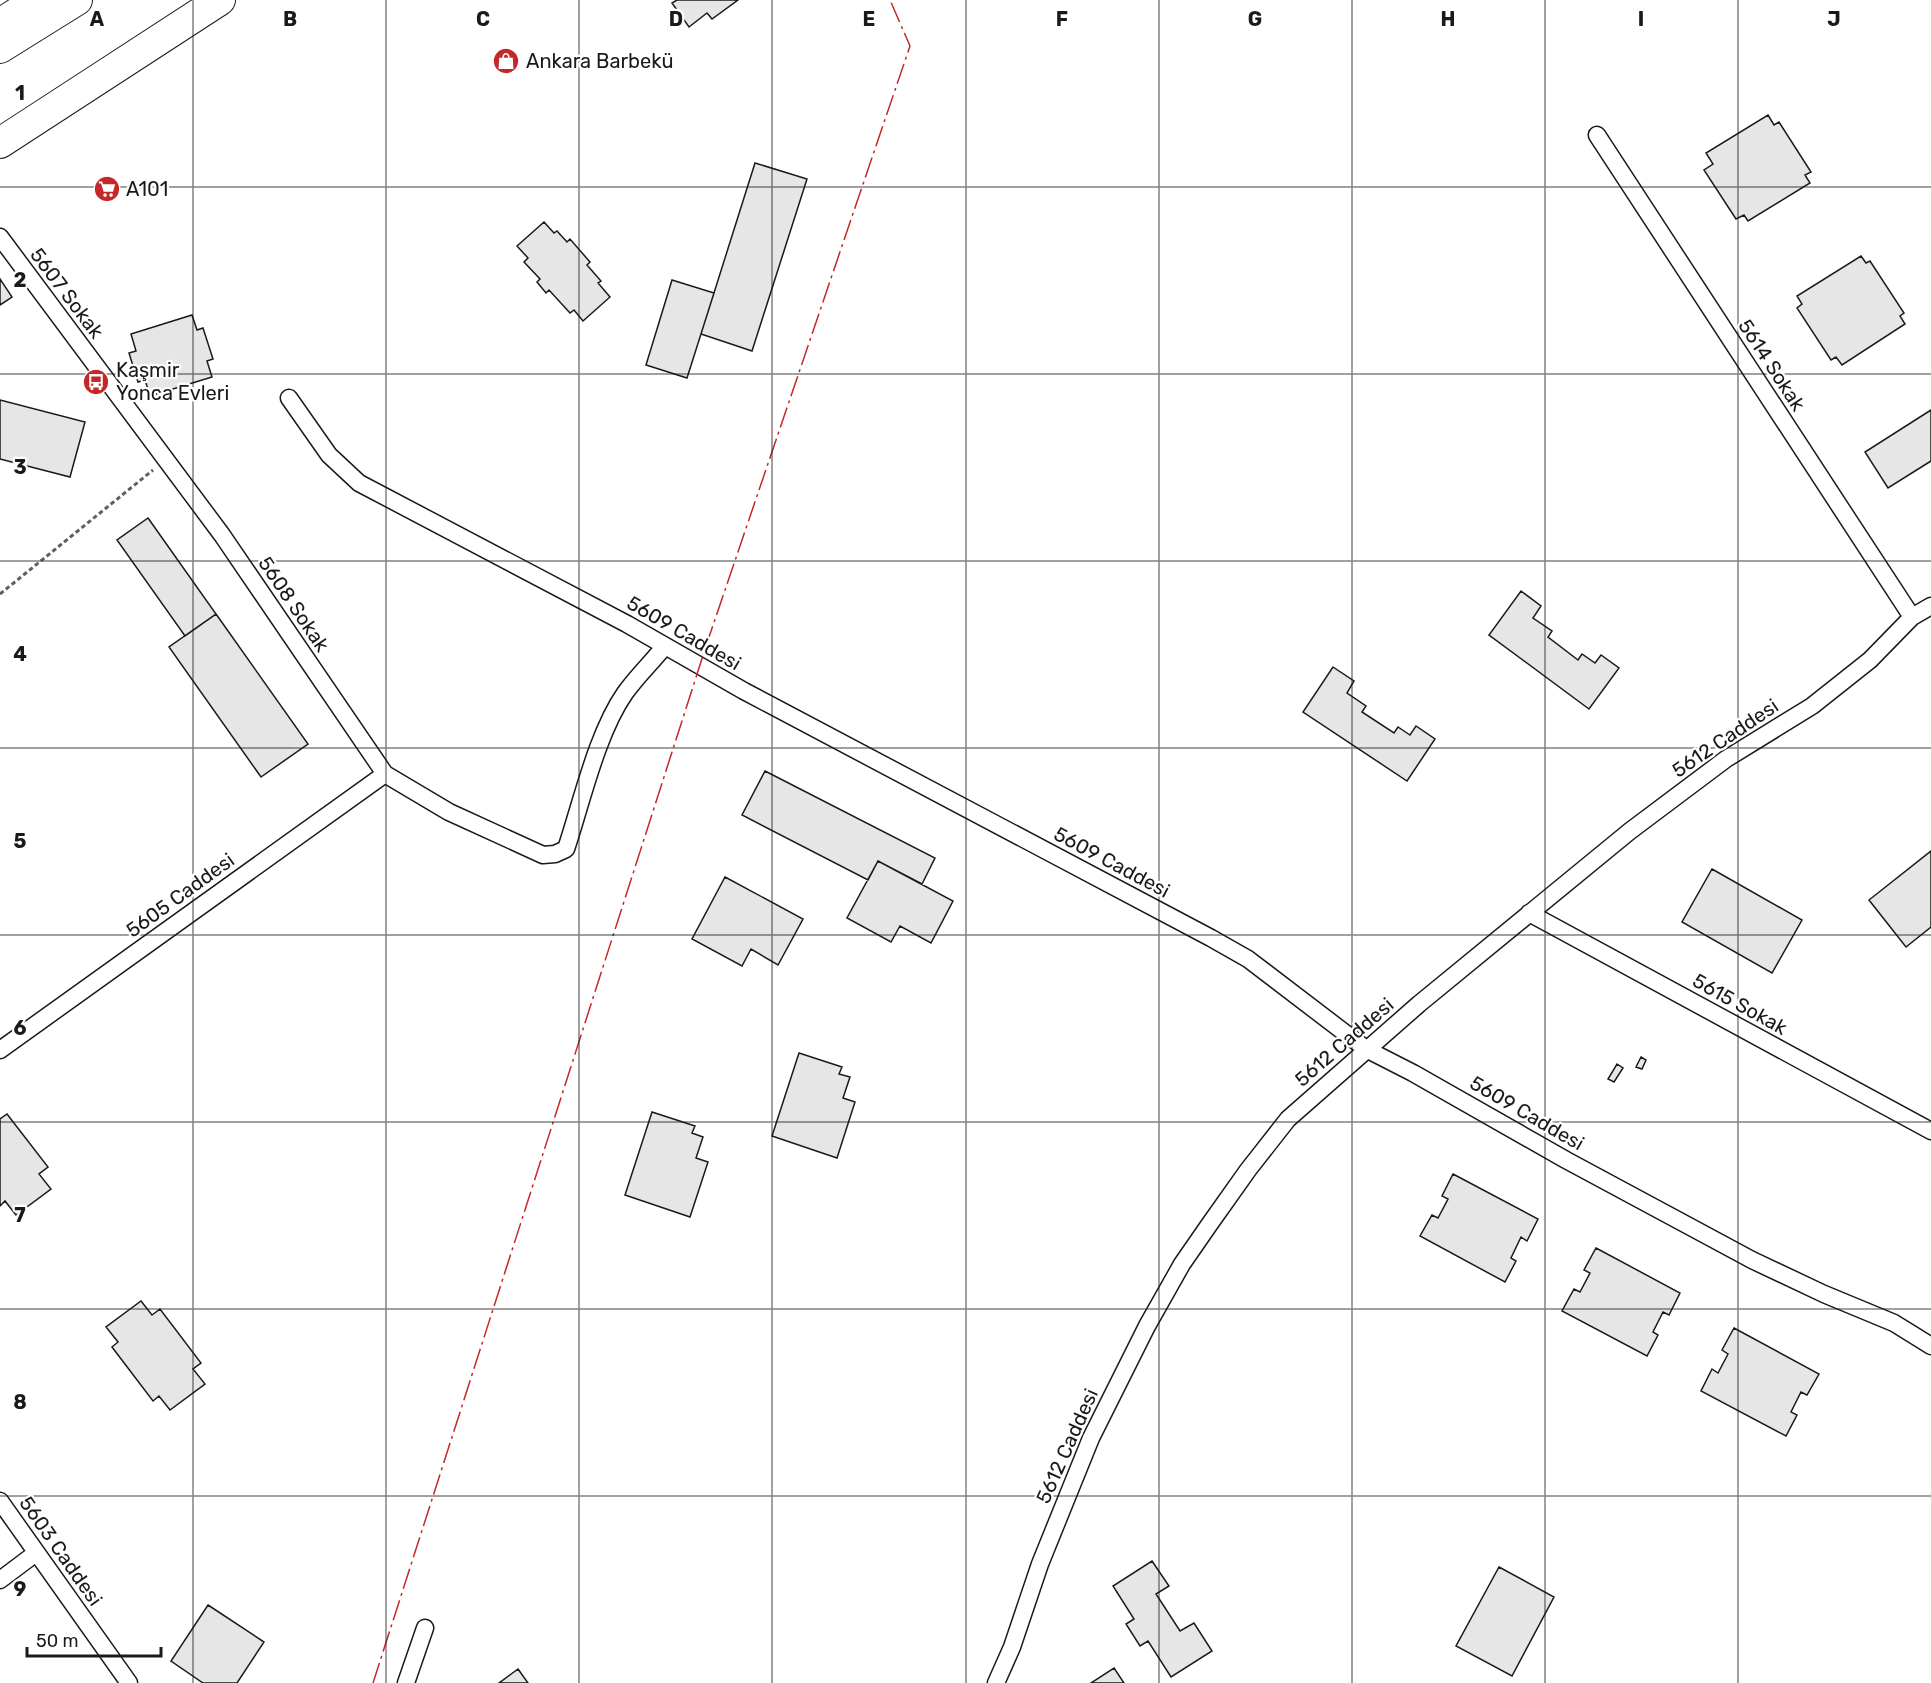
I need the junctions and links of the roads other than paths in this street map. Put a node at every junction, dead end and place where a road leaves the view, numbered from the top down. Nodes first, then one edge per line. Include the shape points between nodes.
1 (37, 0) edge
2 (77, 0) edge
3 (185, 0) edge
4 (220, 0) edge
5 (0, 24) edge
6 (176, 29) junction
7 (0, 48) edge
8 (0, 120) edge
9 (1597, 135) dead end
10 (0, 143) edge
11 (0, 237) edge
12 (289, 398) dead end
13 (166, 459) joint
14 (1931, 606) edge
15 (1912, 617) junction
16 (664, 647) junction
17 (385, 774) junction
18 (1529, 913) junction
19 (1366, 1049) junction
20 (0, 1050) edge
21 (1931, 1131) edge
22 (1931, 1346) edge
23 (0, 1502) edge
24 (36, 1553) junction
25 (0, 1580) edge
26 (425, 1628) dead end
27 (129, 1683) edge
28 (406, 1683) edge
29 (996, 1683) edge

1 - 5 highway
2 - 7 highway
3 - 6 highway
3 - 8 highway
4 - 6 highway
6 - 10 highway
9 - 15 street, 5614 Sokak
11 - 13 street, 5607 Sokak
12 - 16 street, 5609 Caddesi via 329,455 359,483
13 - 17 street, 5608 Sokak
14 - 15 street, 5612 Caddesi
15 - 18 street, 5612 Caddesi via 1870,660 1812,706 1726,759
16 - 17 street via 613,713 566,849 543,855 449,812
16 - 19 street, 5609 Caddesi via 1248,959
17 - 20 street, 5605 Caddesi
18 - 19 street, 5612 Caddesi
18 - 21 street, 5615 Sokak
19 - 22 street, 5609 Caddesi via 1752,1260 1894,1323
19 - 29 street, 5612 Caddesi via 1288,1119 1176,1274 1091,1438
23 - 24 street, 5603 Caddesi
24 - 25 street
24 - 27 street, 5603 Caddesi
26 - 28 street

